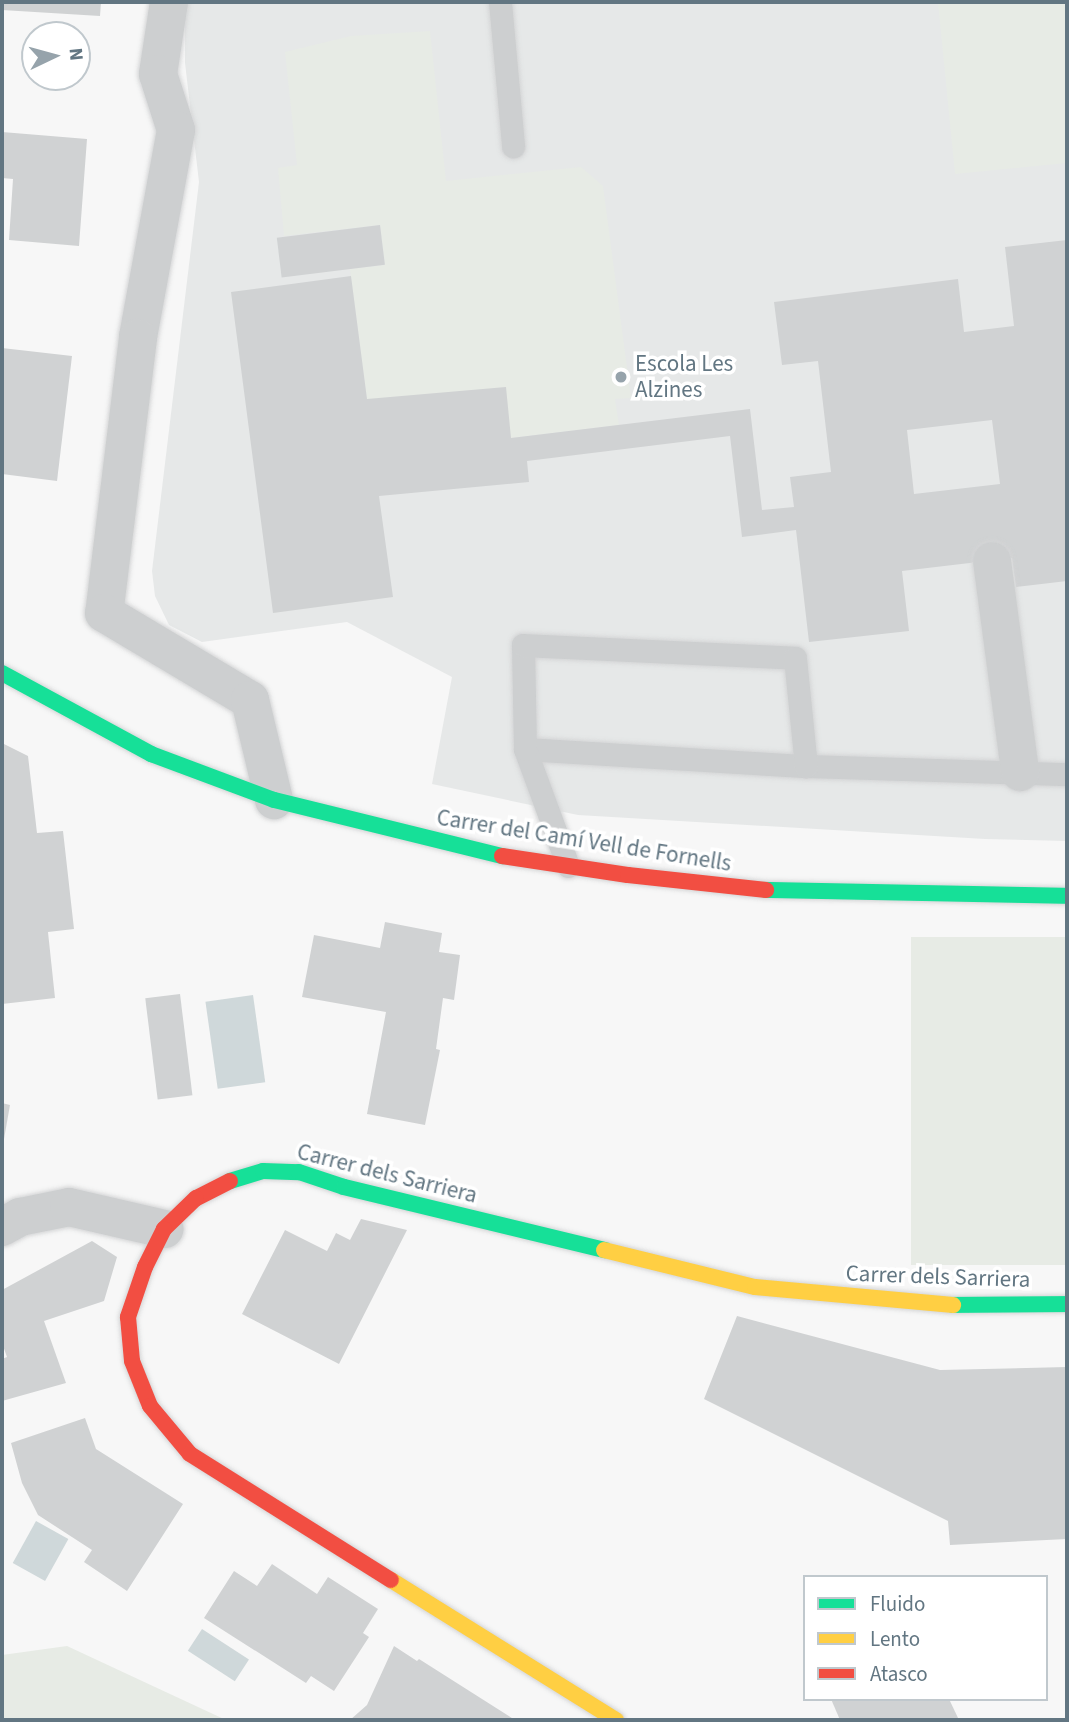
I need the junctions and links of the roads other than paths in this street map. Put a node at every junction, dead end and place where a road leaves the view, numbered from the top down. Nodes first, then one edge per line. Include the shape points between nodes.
1 (169, 2) edge
2 (500, 2) edge
3 (513, 146) dead end
4 (992, 561) dead end
5 (2, 673) edge
6 (525, 749) junction
7 (806, 766) junction
8 (1020, 772) junction
9 (1067, 774) edge
10 (274, 800) junction
11 (568, 866) junction
12 (1067, 896) edge
13 (2, 1227) edge
14 (164, 1228) junction
15 (1067, 1304) edge
16 (616, 1720) edge

1 - 10 street via 158,74 176,130 138,338 104,613 250,700
2 - 3 lane
4 - 8 street
5 - 10 street, Carrer del Camí Vell de Fornells via 151,754
6 - 7 lane
6 - 7 lane via 523,645 794,658
6 - 11 lane
7 - 8 lane
8 - 9 lane
10 - 11 street, Carrer del Camí Vell de Fornells via 478,852
11 - 12 street, Carrer del Camí Vell de Fornells via 778,891
13 - 14 street via 20,1217 69,1207
14 - 15 street, Carrer dels Sarriera via 196,1198 230,1181 264,1171 299,1172 344,1187 755,1287 947,1305
14 - 16 street, Carrer dels Sarriera via 128,1317 132,1362 150,1406 190,1454

